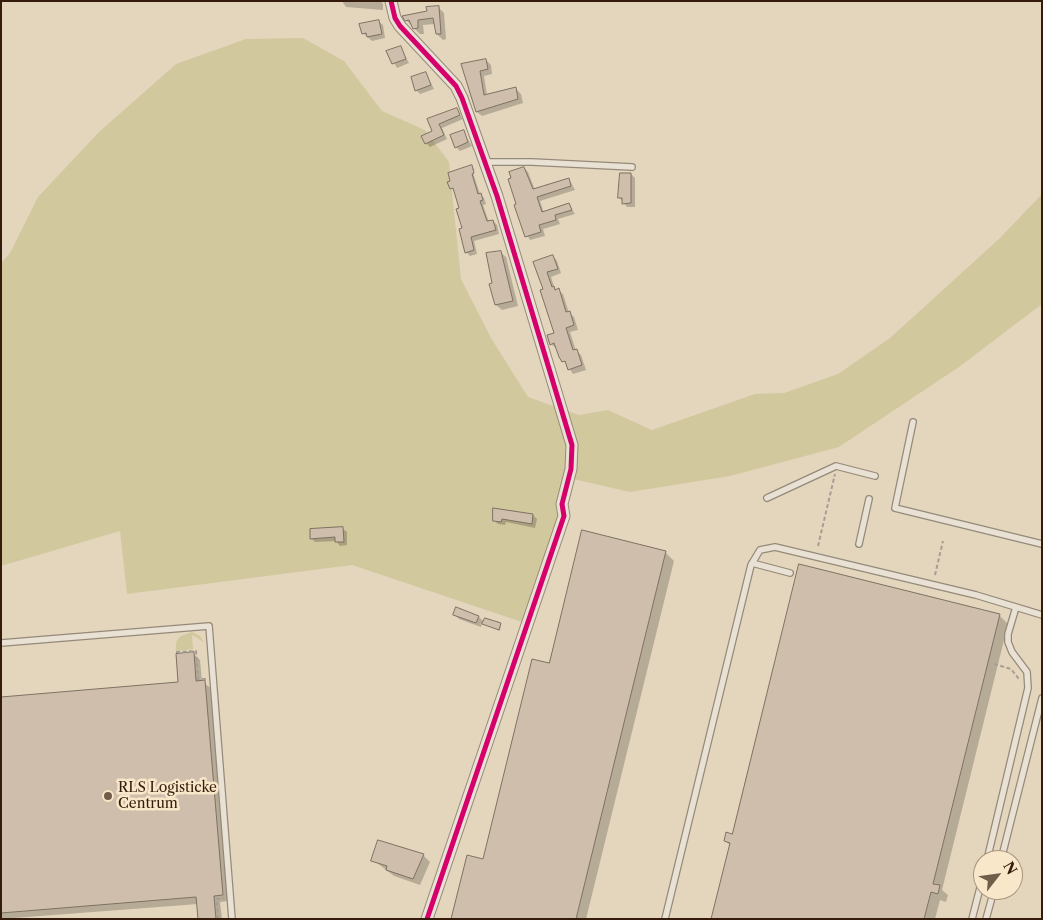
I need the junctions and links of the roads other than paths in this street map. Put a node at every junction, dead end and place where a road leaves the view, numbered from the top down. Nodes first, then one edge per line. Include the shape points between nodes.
1 (391, 1) edge
2 (485, 162) junction
3 (632, 167) dead end
4 (913, 422) dead end
5 (875, 476) dead end
6 (767, 498) dead end
7 (869, 499) dead end
8 (859, 544) dead end
9 (1042, 544) edge
10 (752, 563) junction
11 (790, 573) dead end
12 (1016, 606) junction
13 (1042, 614) edge
14 (1, 643) edge
15 (1042, 698) edge
16 (989, 850) edge
17 (1004, 850) edge
18 (977, 900) edge
19 (991, 900) edge
20 (232, 919) edge
21 (427, 919) edge
22 (665, 919) edge
23 (972, 919) edge
24 (986, 919) edge

1 - 2 street via 400,26 456,86
2 - 3 lane
2 - 21 street via 566,422 572,459 562,504 564,516
4 - 9 lane via 895,508
5 - 6 lane via 836,466
7 - 8 lane
10 - 11 lane
10 - 12 lane via 760,550 775,547
10 - 22 lane
12 - 13 lane
12 - 16 lane via 1008,642 1027,672 1028,685
14 - 20 lane via 209,626
15 - 17 lane
18 - 23 lane
19 - 24 lane

